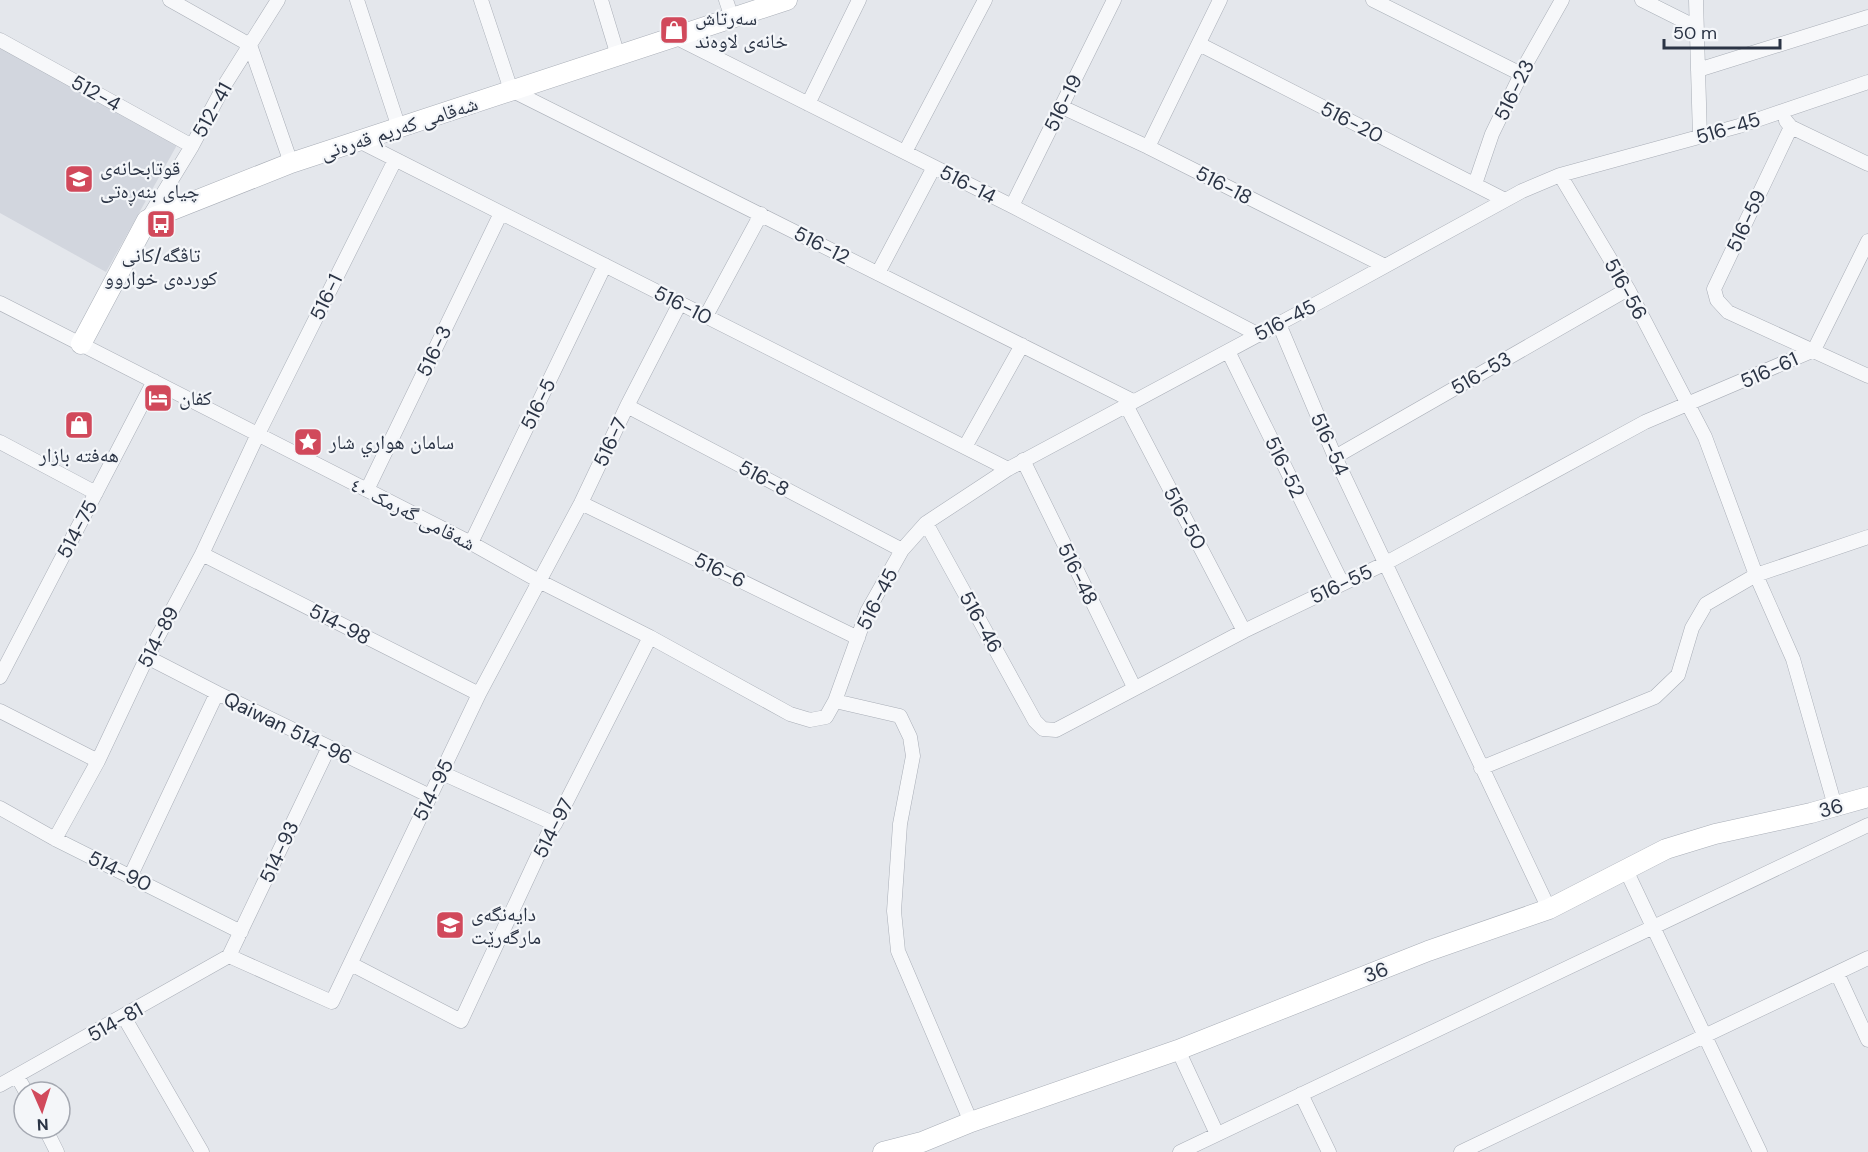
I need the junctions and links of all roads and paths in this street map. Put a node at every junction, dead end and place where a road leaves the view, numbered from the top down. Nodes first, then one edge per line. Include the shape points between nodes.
1 (170, 0) edge
2 (278, 0) edge
3 (357, 0) edge
4 (481, 0) edge
5 (601, 0) edge
6 (787, 0) edge
7 (859, 0) edge
8 (985, 0) edge
9 (1114, 0) edge
10 (1220, 0) edge
11 (1373, 0) edge
12 (1562, 0) edge
13 (1642, 0) edge
14 (1696, 0) edge
15 (729, 9) edge
16 (1868, 17) edge
17 (1696, 27) junction
18 (675, 37) junction
19 (0, 40) edge
20 (1198, 44) junction
21 (250, 45) junction
22 (618, 56) junction
23 (1698, 70) junction
24 (1521, 74) junction
25 (1868, 82) edge
26 (511, 90) junction
27 (808, 104) junction
28 (1062, 106) junction
29 (1779, 112) junction
30 (1791, 127) junction
31 (399, 128) junction
32 (1700, 137) junction
33 (359, 141) junction
34 (192, 146) junction
35 (1148, 147) junction
36 (905, 152) junction
37 (395, 159) junction
38 (291, 164) junction
39 (1868, 164) edge
40 (934, 167) junction
41 (1560, 175) junction
42 (1475, 184) junction
43 (1505, 200) junction
44 (1012, 206) junction
45 (501, 213) junction
46 (760, 214) junction
47 (147, 220) junction
48 (1868, 241) edge
49 (605, 266) junction
50 (1385, 266) junction
51 (878, 273) junction
52 (1628, 289) junction
53 (0, 303) edge
54 (680, 303) junction
55 (706, 316) junction
56 (1279, 324) junction
57 (1258, 334) junction
58 (81, 344) junction
59 (1022, 345) junction
60 (1814, 350) junction
61 (1228, 351) junction
62 (1868, 376) edge
63 (154, 381) junction
64 (1129, 403) junction
65 (1688, 405) junction
66 (627, 406) junction
67 (1646, 422) joint
68 (258, 434) junction
69 (0, 442) edge
70 (965, 447) junction
71 (1335, 457) junction
72 (1023, 460) junction
73 (1008, 469) junction
74 (367, 490) junction
75 (96, 493) junction
76 (581, 503) junction
77 (927, 523) junction
78 (1868, 537) edge
79 (471, 543) junction
80 (902, 550) junction
81 (202, 554) junction
82 (1386, 563) junction
83 (1756, 575) junction
84 (539, 581) junction
85 (1342, 583) junction
86 (1244, 631) junction
87 (650, 637) junction
88 (858, 638) junction
89 (147, 657) junction
90 (0, 677) edge
91 (1134, 687) junction
92 (217, 693) junction
93 (479, 694) junction
94 (836, 701) junction
95 (0, 711) edge
96 (826, 717) joint
97 (1035, 721) joint
98 (329, 747) junction
99 (98, 761) junction
100 (1481, 768) junction
101 (442, 773) junction
102 (430, 796) junction
103 (1868, 797) edge
104 (1835, 806) junction
105 (0, 808) edge
106 (555, 824) junction
107 (1868, 825) edge
108 (55, 839) junction
109 (1626, 870) junction
110 (131, 875) junction
111 (1549, 909) junction
112 (1652, 927) junction
113 (241, 932) junction
114 (229, 956) junction
115 (1868, 958) edge
116 (351, 964) junction
117 (1837, 973) junction
118 (124, 1017) junction
119 (1705, 1036) junction
120 (1868, 1040) edge
121 (1178, 1050) junction
122 (17, 1076) junction
123 (19, 1080) edge
124 (0, 1085) edge
125 (1301, 1094) junction
126 (971, 1122) junction
127 (1216, 1134) junction
128 (924, 1147) edge
129 (1188, 1150) edge
130 (1758, 1151) edge
131 (202, 1152) edge
132 (883, 1152) edge
133 (1329, 1152) edge
134 (1462, 1152) edge

1 - 21 street
2 - 21 street, 512-41
3 - 31 street
4 - 26 street
5 - 22 street
6 - 15 street, شەقامی کەریم قەرەنی
7 - 27 street
8 - 36 street
9 - 28 street, 516-19
10 - 20 street
11 - 24 street
12 - 24 street, 516-23
13 - 17 street
14 - 17 street
15 - 18 street, شەقامی کەریم قەرەنی
16 - 23 street
17 - 23 street
18 - 22 street, شەقامی کەریم قەرەنی
18 - 27 street, 516-14
19 - 34 street, 512-4
20 - 35 street
20 - 42 street, 516-20
21 - 34 street, 512-41
21 - 38 street
22 - 26 street, شەقامی کەریم قەرەنی
23 - 32 street
24 - 42 street, 516-23 via 1492,134
25 - 29 street, 516-45
26 - 31 street, شەقامی کەریم قەرەنی
26 - 46 street, 516-12
27 - 36 street, 516-14
28 - 35 street, 516-18
28 - 44 street, 516-19
29 - 30 street
29 - 32 street, 516-45
30 - 39 street
30 - 60 street, 516-59 via 1714,289 1717,300 1728,312
31 - 33 street, شەقامی کەریم قەرەنی
32 - 41 street, 516-45
33 - 37 street, 516-10
33 - 38 street, شەقامی کەریم قەرەنی
34 - 47 street, 512-41
35 - 50 street, 516-18
36 - 40 street, 516-14
37 - 45 street, 516-10
37 - 68 street, 516-1
38 - 47 street, شەقامی کەریم قەرەنی
40 - 44 street, 516-14
40 - 51 street
41 - 43 street, 516-45
41 - 52 street, 516-56
42 - 43 street, 516-20
43 - 50 street, 516-45
44 - 57 street, 516-14
45 - 49 street, 516-10
45 - 74 street, 516-3
46 - 51 street, 516-12
46 - 55 street
47 - 58 street
48 - 60 street, 516-61
49 - 54 street, 516-10
49 - 79 street, 516-5
50 - 56 street, 516-45
51 - 59 street, 516-12
52 - 65 street, 516-56
52 - 71 street, 516-53
53 - 58 street, شەقامی گەرمک ٤٠
54 - 55 street, 516-10
54 - 66 street, 516-7
55 - 70 street, 516-10
56 - 57 street, 516-45
56 - 71 street, 516-54
57 - 61 street, 516-45
58 - 63 street, شەقامی گەرمک ٤٠
59 - 64 street, 516-12
59 - 70 street
60 - 62 street
60 - 65 street, 516-61
61 - 64 street, 516-45
61 - 85 street, 516-52
63 - 68 street, شەقامی گەرمک ٤٠
63 - 75 street, 514-75
64 - 72 street, 516-45
64 - 86 street, 516-50
65 - 67 street, 516-61
65 - 83 street, 516-56 via 1705,437
66 - 76 street, 516-7
66 - 80 street, 516-8
67 - 82 street, 516-55
68 - 74 street, شەقامی گەرمک ٤٠
68 - 81 street, 514-89
69 - 75 street
70 - 73 street, 516-10
71 - 82 street, 516-54
72 - 73 street, 516-45
72 - 91 street, 516-48
73 - 77 street, 516-45
74 - 79 street, شەقامی گەرمک ٤٠
75 - 90 street, 514-75
76 - 84 street, 516-7
76 - 88 street, 516-6
77 - 80 street, 516-45
77 - 97 street, 516-46
78 - 83 street
79 - 84 street, شەقامی گەرمک ٤٠
80 - 88 street, 516-45 via 867,612
81 - 89 street, 514-89
81 - 93 street, 514-98
82 - 85 street, 516-55
82 - 100 street, 516-54
83 - 100 street via 1706,604 1692,628 1678,675 1655,697
83 - 104 street, 516-56 via 1793,659
84 - 87 street, شەقامی گەرمک ٤٠
84 - 93 street, 514-95
85 - 86 street, 516-55
86 - 91 street, 516-55
87 - 96 street, شەقامی گەرمک ٤٠ via 790,714 810,720
87 - 106 street, 514-97
88 - 94 street, 516-45
89 - 92 street, Qaiwan 514-96
89 - 99 street, 514-89
91 - 97 street, 516-55 via 1056,730 1043,729
92 - 98 street, Qaiwan 514-96
92 - 110 street
93 - 101 street, 514-95
94 - 96 street, 516-45
94 - 126 street via 900,716 910,737 913,756 900,824 894,911 898,951
95 - 99 street
98 - 102 street, Qaiwan 514-96
98 - 113 street, 514-93
99 - 108 street, 514-89
100 - 111 street, 516-54
101 - 102 street, 514-95
101 - 106 street
102 - 116 street, 514-95
103 - 104 street, 36
104 - 109 street, 36 via 1666,849
105 - 108 street, 514-90
106 - 116 street, 514-97 via 461,1021
107 - 112 street
108 - 110 street, 514-90
109 - 111 street, 36
109 - 112 street
110 - 113 street, 514-90
111 - 121 street, 36 via 1428,951
112 - 119 street
112 - 125 street
113 - 114 street, 514-93
114 - 116 street, 514-95 via 332,1002
114 - 118 street, 514-81
115 - 117 street
117 - 119 street
117 - 120 street
118 - 122 street, 514-81
118 - 131 street
119 - 130 street
119 - 134 street
121 - 126 street, 36
121 - 127 street
122 - 123 street
122 - 124 street, 514-81
125 - 127 street
125 - 133 street
126 - 128 street, 36
127 - 129 street
128 - 132 street, 36

